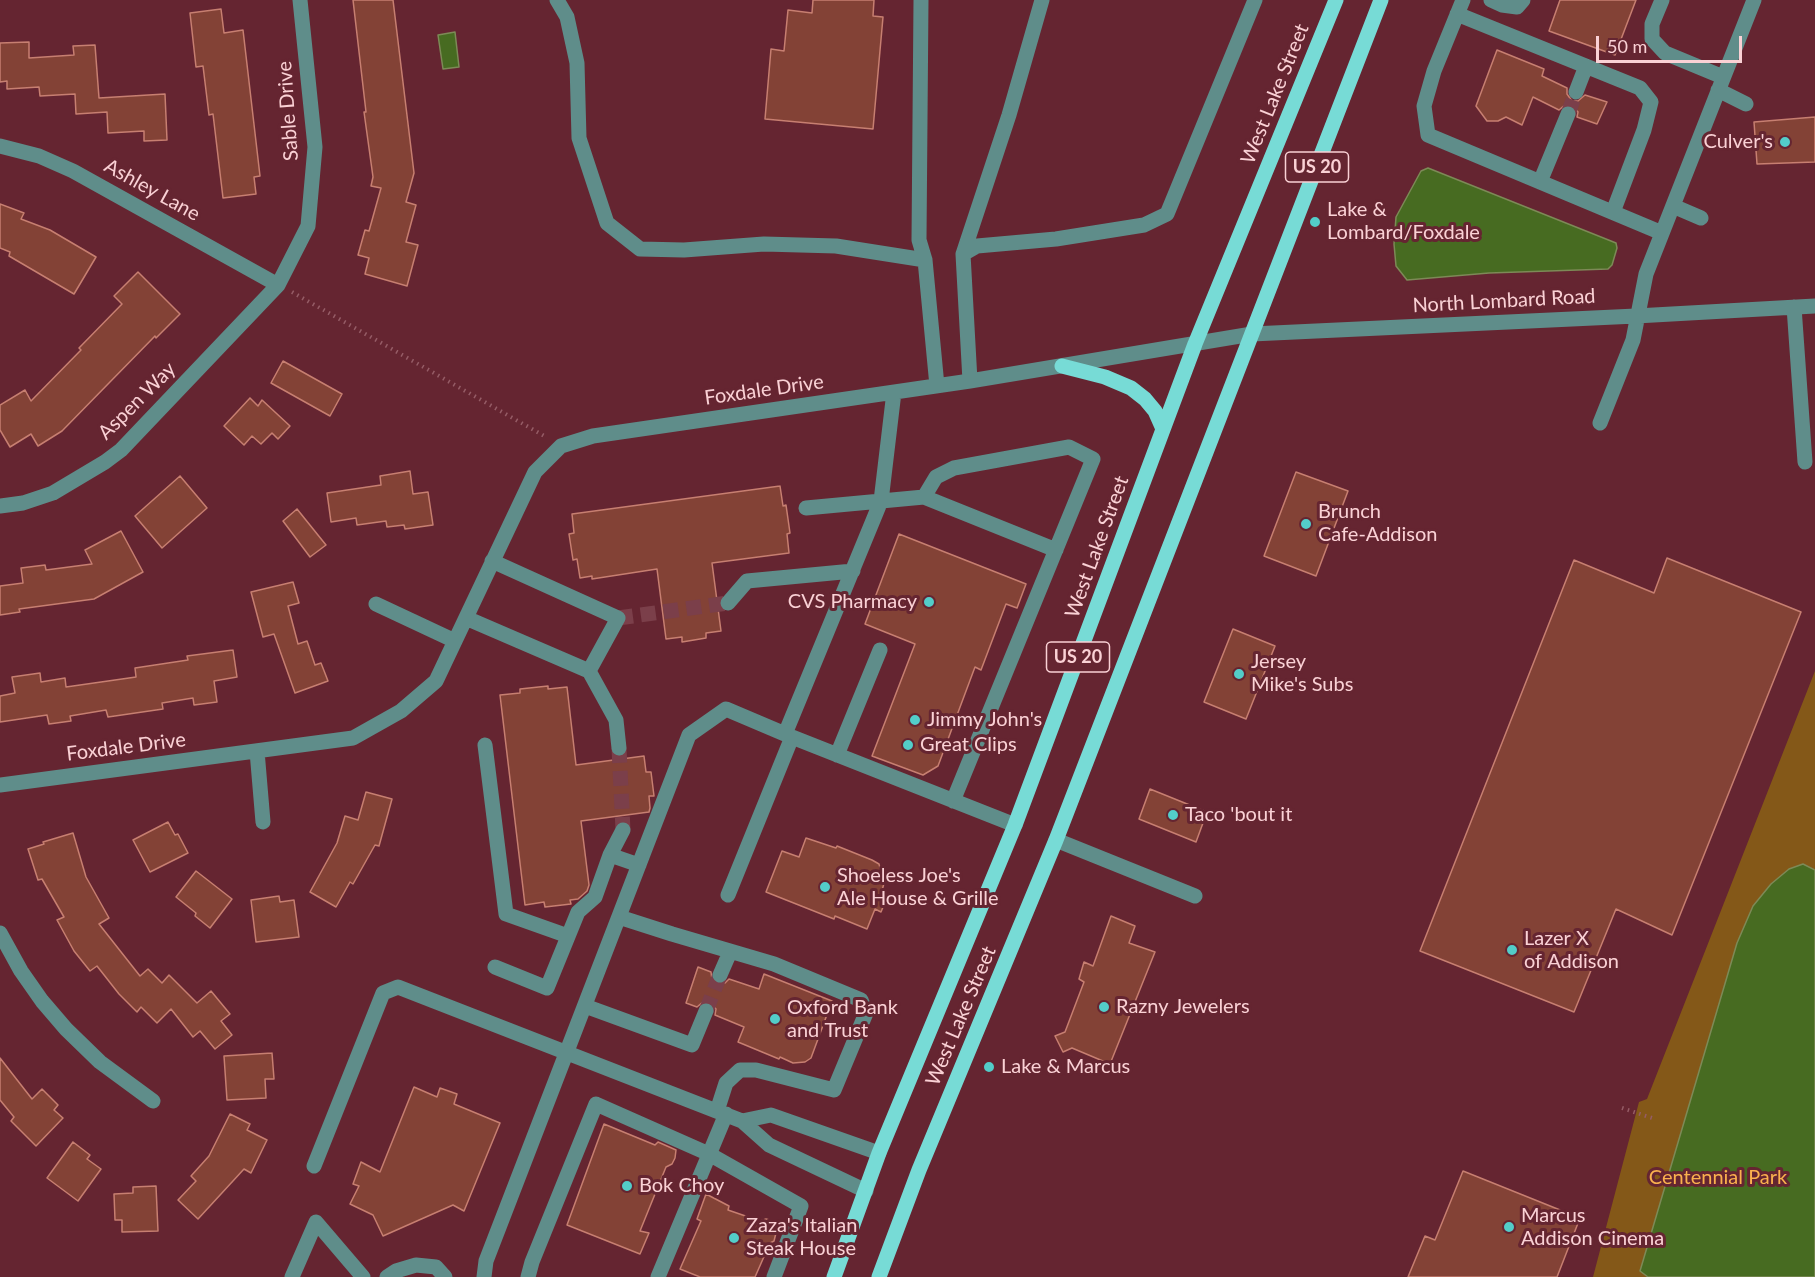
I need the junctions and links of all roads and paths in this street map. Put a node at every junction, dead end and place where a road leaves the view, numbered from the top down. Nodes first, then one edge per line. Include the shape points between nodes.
1 (300, 0) edge
2 (557, 0) edge
3 (921, 0) edge
4 (1042, 0) edge
5 (1255, 0) edge
6 (1336, 0) edge
7 (1381, 0) edge
8 (1491, 0) edge
9 (1523, 0) edge
10 (1662, 0) edge
11 (1754, 0) edge
12 (1460, 7) edge
13 (1586, 66) junction
14 (1721, 83) junction
15 (1576, 92) tunnel mouth
16 (1746, 104) dead end
17 (1568, 114) tunnel mouth
18 (0, 146) edge
19 (1540, 182) junction
20 (1673, 206) junction
21 (1613, 212) junction
22 (1701, 218) dead end
23 (1662, 233) junction
24 (963, 254) junction
25 (925, 260) junction
26 (278, 285) junction
27 (1815, 306) edge
28 (1794, 307) junction
29 (1636, 316) junction
30 (1252, 334) junction
31 (1195, 344) junction
32 (1062, 366) junction
33 (969, 381) junction
34 (937, 386) junction
35 (894, 392) junction
36 (1600, 423) dead end
37 (1163, 429) junction
38 (561, 446) junction
39 (1805, 462) dead end
40 (924, 497) junction
41 (881, 501) junction
42 (0, 506) edge
43 (806, 508) dead end
44 (1056, 550) junction
45 (492, 561) junction
46 (853, 571) junction
47 (728, 603) tunnel mouth
48 (376, 604) dead end
49 (466, 618) junction
50 (455, 641) junction
51 (880, 650) dead end
52 (589, 671) junction
53 (789, 736) junction
54 (485, 745) dead end
55 (619, 748) tunnel mouth
56 (257, 751) junction
57 (837, 755) junction
58 (0, 785) edge
59 (953, 801) junction
60 (263, 822) dead end
61 (1015, 825) junction
62 (623, 830) tunnel mouth
63 (1056, 840) junction
64 (610, 855) junction
65 (639, 865) junction
66 (728, 895) dead end
67 (1195, 896) dead end
68 (619, 916) junction
69 (0, 933) edge
70 (568, 936) junction
71 (730, 952) junction
72 (495, 967) dead end
73 (720, 975) tunnel mouth
74 (585, 1006) junction
75 (706, 1011) tunnel mouth
76 (568, 1052) junction
77 (153, 1101) dead end
78 (1622, 1108) dead end
79 (721, 1112) junction
80 (1655, 1119) dead end
81 (742, 1121) junction
82 (879, 1153) junction
83 (710, 1154) junction
84 (314, 1166) dead end
85 (866, 1191) junction
86 (292, 1277) edge
87 (363, 1277) edge
88 (387, 1277) edge
89 (444, 1277) edge
90 (484, 1277) edge
91 (528, 1277) edge
92 (658, 1277) edge
93 (774, 1277) edge
94 (834, 1277) edge
95 (879, 1277) edge

1 - 26 street, Sable Drive via 315,147 308,226
2 - 25 street via 567,17 577,63 579,138 607,223 640,249 764,244 836,246
3 - 25 street via 919,240
4 - 24 street
5 - 24 street via 1167,214 1144,225 977,246
6 - 31 main road, West Lake Street / US 20
7 - 30 main road, West Lake Street / US 20
8 - 9 street via 1517,7
10 - 14 street via 1652,24 1653,39 1665,53
11 - 14 street
12 - 13 street
12 - 19 street via 1424,106 1428,135
13 - 15 street
13 - 21 street via 1640,88 1651,102
14 - 16 street
14 - 20 street
17 - 19 street
18 - 26 street, Ashley Lane via 39,156 74,171
19 - 21 street
20 - 22 street
20 - 23 street
21 - 23 street
23 - 29 street via 1646,274
24 - 33 street
25 - 34 street
26 - 38 path
26 - 42 street, Aspen Way via 121,450 52,493
27 - 28 street, North Lombard Road
28 - 29 street, North Lombard Road
28 - 39 street
29 - 30 street, North Lombard Road
29 - 36 street via 1633,340
30 - 31 street, North Lombard Road
30 - 63 main road, West Lake Street / US 20
31 - 32 street, Foxdale Drive
31 - 37 main road, West Lake Street / US 20
32 - 33 street, Foxdale Drive
32 - 37 main road via 1131,388 1155,411
33 - 34 street, Foxdale Drive
34 - 35 street, Foxdale Drive
35 - 38 street, Foxdale Drive via 593,436
35 - 41 street
37 - 61 main road, West Lake Street / US 20
38 - 45 street, Foxdale Drive via 535,471
40 - 41 street
40 - 44 street
40 - 44 street via 936,477 954,468 1069,447 1093,459
41 - 43 street
41 - 46 street
44 - 59 street
45 - 49 street, Foxdale Drive
45 - 52 street via 618,618
46 - 47 street via 747,581
46 - 53 street
48 - 50 street
49 - 50 street, Foxdale Drive
49 - 52 street
50 - 56 street, Foxdale Drive via 436,681 401,711 353,738
51 - 57 street
52 - 55 street via 616,720
53 - 57 street
53 - 65 street via 726,709 689,735
53 - 66 street
54 - 70 street via 506,914
56 - 58 street, Foxdale Drive
56 - 60 street
57 - 59 street
59 - 61 street
61 - 82 main road, West Lake Street / US 20
62 - 64 street
63 - 67 street
63 - 95 main road, West Lake Street / US 20 via 919,1170
64 - 65 street
64 - 70 street via 595,897 578,912
65 - 68 street
68 - 71 street
68 - 74 street
69 - 77 street via 21,971 66,1029 100,1062
70 - 72 street via 547,988
71 - 73 street
71 - 79 street via 774,964 861,1000 866,1013 834,1090 756,1070 740,1070 726,1083
74 - 75 street via 692,1045
74 - 76 street
76 - 79 street
76 - 84 street via 398,987 383,993
76 - 90 street via 486,1261
78 - 80 path
79 - 81 street
79 - 83 street
81 - 82 street via 771,1115
81 - 85 street via 769,1145
82 - 85 main road, West Lake Street / US 20
83 - 91 street via 596,1104
83 - 92 street
83 - 93 street via 801,1206
85 - 94 main road, West Lake Street / US 20
86 - 87 street via 316,1222
88 - 89 street via 416,1265 436,1267

